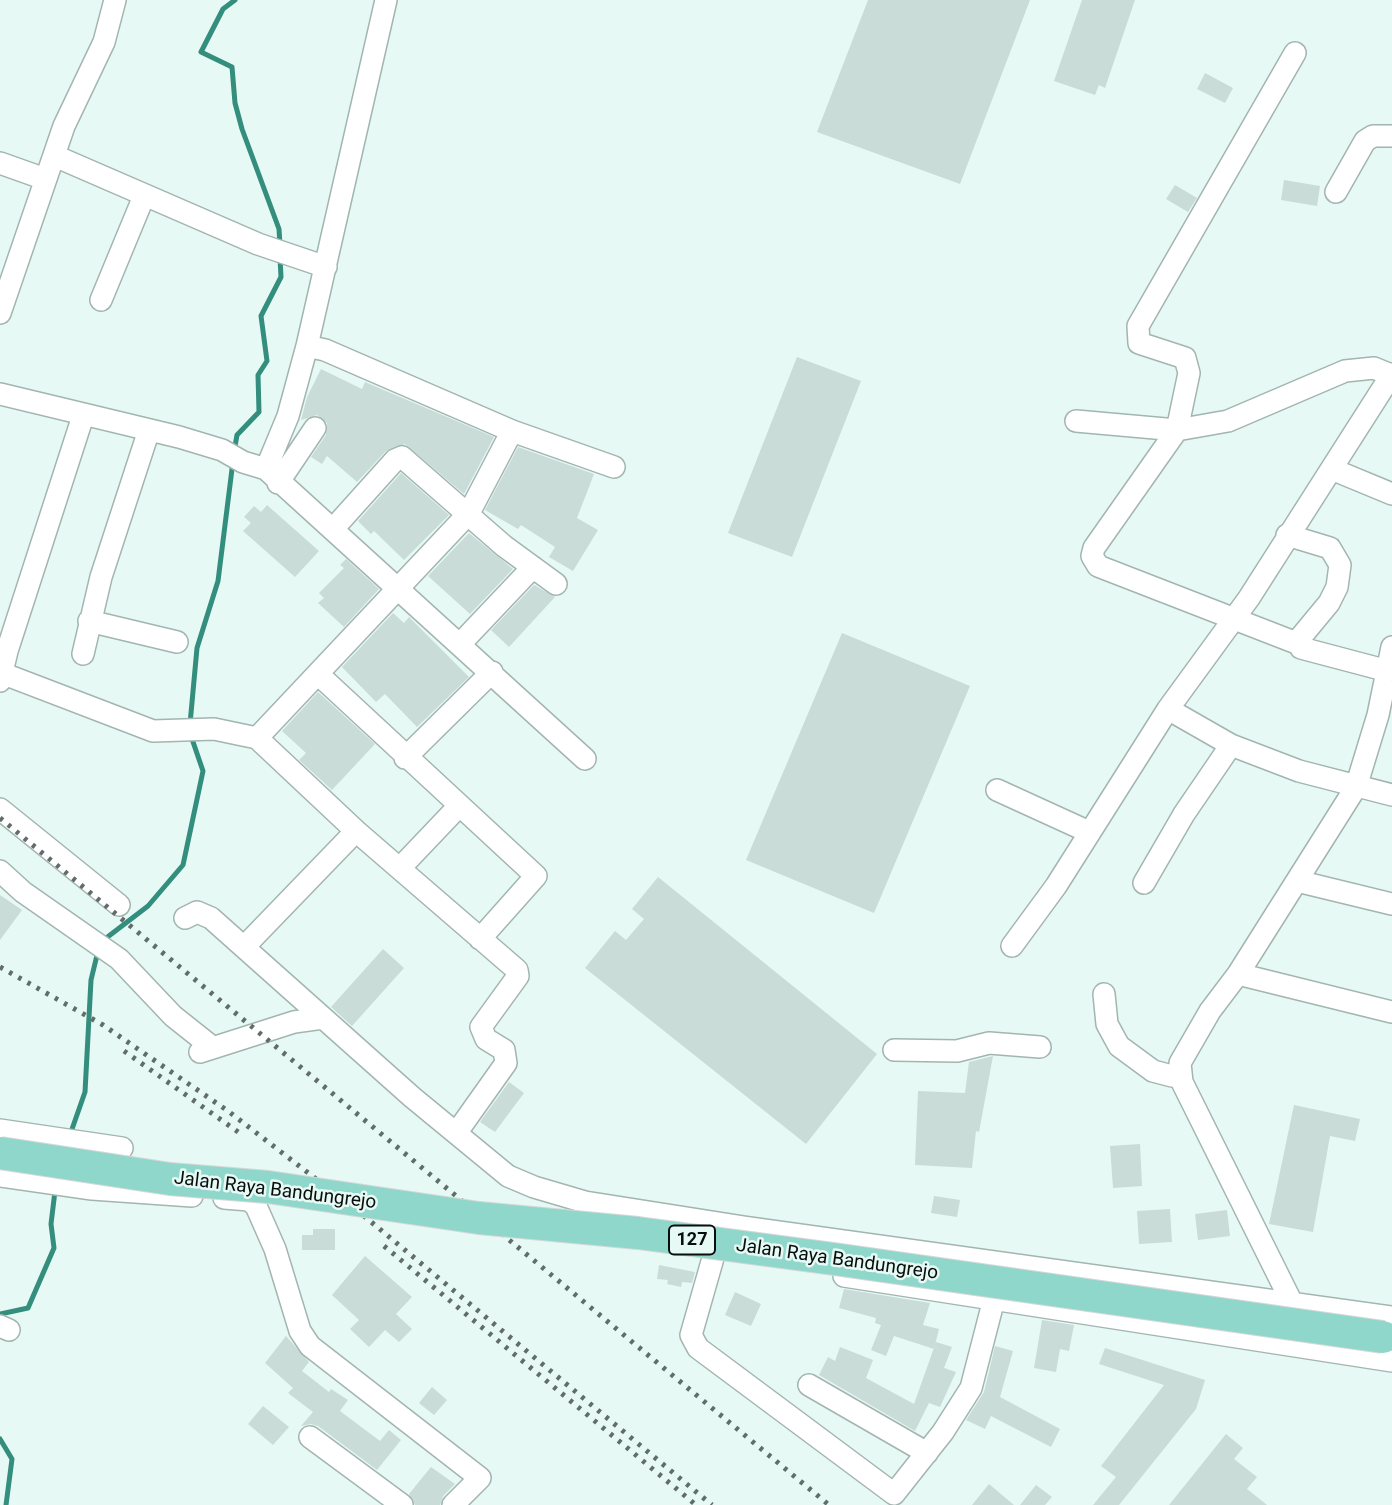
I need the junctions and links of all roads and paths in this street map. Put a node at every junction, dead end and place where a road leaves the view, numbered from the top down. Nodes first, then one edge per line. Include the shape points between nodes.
1 (115, 0) edge
2 (386, 0) edge
3 (1295, 53) dead end
4 (1392, 136) edge
5 (55, 156) junction
6 (0, 163) edge
7 (45, 179) junction
8 (1336, 192) dead end
9 (144, 196) junction
10 (326, 267) junction
11 (101, 300) dead end
12 (0, 313) edge
13 (307, 346) junction
14 (1392, 375) edge
15 (0, 394) edge
16 (83, 416) junction
17 (1076, 421) dead end
18 (315, 428) dead end
19 (149, 430) junction
20 (1177, 430) junction
21 (512, 431) junction
22 (614, 467) dead end
23 (1334, 470) junction
24 (272, 476) junction
25 (1392, 494) edge
26 (470, 513) junction
27 (333, 529) junction
28 (1287, 535) junction
29 (533, 567) junction
30 (556, 584) dead end
31 (397, 588) junction
32 (1234, 619) junction
33 (89, 621) junction
34 (177, 642) dead end
35 (461, 643) junction
36 (1298, 644) junction
37 (1392, 648) edge
38 (83, 654) dead end
39 (1388, 671) junction
40 (492, 672) junction
41 (319, 675) junction
42 (2, 677) edge
43 (1168, 709) junction
44 (257, 738) junction
45 (1231, 744) junction
46 (405, 758) junction
47 (585, 759) dead end
48 (1356, 788) junction
49 (997, 790) dead end
50 (1392, 795) edge
51 (459, 806) junction
52 (0, 809) edge
53 (356, 831) junction
54 (1089, 832) junction
55 (400, 868) junction
56 (0, 871) edge
57 (1297, 881) junction
58 (1143, 883) dead end
59 (1392, 904) edge
60 (119, 905) dead end
61 (185, 918) dead end
62 (480, 939) junction
63 (1012, 946) dead end
64 (244, 947) junction
65 (1238, 974) junction
66 (1104, 994) dead end
67 (1392, 1012) edge
68 (323, 1018) junction
69 (1040, 1047) dead end
70 (894, 1050) dead end
71 (1180, 1074) junction
72 (0, 1130) edge
73 (457, 1132) junction
74 (0, 1153) edge
75 (0, 1176) edge
76 (92, 1189) junction
77 (585, 1202) junction
78 (713, 1258) junction
79 (994, 1298) junction
80 (1292, 1303) junction
81 (1389, 1338) edge
82 (809, 1385) dead end
83 (310, 1437) dead end
84 (927, 1453) junction
85 (402, 1505) edge
86 (453, 1505) edge

1 - 5 street via 104,42 64,126
2 - 10 street
3 - 20 street via 1138,326 1139,343 1185,358 1188,364
4 - 8 street via 1365,141
5 - 7 street
5 - 9 street
6 - 7 street
7 - 12 street
9 - 10 street via 298,260
9 - 11 street
10 - 13 street
13 - 21 street via 326,350
13 - 24 street
14 - 20 street via 1374,368 1345,371 1228,421
14 - 23 street
15 - 16 street
16 - 19 street
16 - 42 street
17 - 20 street
18 - 24 street
19 - 24 street via 222,450
19 - 33 street
20 - 32 street via 1094,548 1093,560 1098,566
21 - 22 street
21 - 26 street
23 - 25 street
23 - 28 street
24 - 27 street
26 - 27 street via 402,457
26 - 29 street
26 - 31 street
27 - 31 street
28 - 32 street
28 - 36 street via 1330,548 1340,565 1337,587
29 - 30 street
29 - 35 street
31 - 35 street
31 - 41 street
32 - 36 street
32 - 43 street
33 - 34 street
33 - 38 street
35 - 40 street
36 - 39 street
37 - 39 street
39 - 48 street
40 - 46 street
40 - 47 street
41 - 44 street
41 - 46 street
42 - 44 street via 153,731 214,729
43 - 45 street
43 - 54 street
44 - 53 street
45 - 48 street
45 - 58 street
46 - 51 street
48 - 50 street
48 - 57 street
49 - 54 street
51 - 55 street
51 - 62 street via 536,876
52 - 60 street
53 - 55 street
53 - 64 street
54 - 63 street
55 - 62 street
56 - 68 street via 119,959 206,1050 294,1022
57 - 59 street
57 - 65 street
61 - 64 street via 205,914
62 - 73 street via 518,973 481,1027 486,1039 506,1054 506,1063
64 - 68 street
65 - 67 street
65 - 71 street via 1210,1011 1180,1063
66 - 71 street via 1107,1024 1119,1046 1153,1071
68 - 73 street
69 - 70 street via 989,1043 957,1051
71 - 80 street
72 - 76 street via 122,1148
73 - 77 street via 509,1176
74 - 81 main road, Jalan Raya Bandungrejo / 127, bridge via 170,1179 268,1187 479,1218 821,1257
75 - 76 street
76 - 86 street via 249,1200 256,1206 275,1249 300,1331 310,1346 480,1478
77 - 78 street via 635,1248
77 - 80 street
78 - 79 street
78 - 84 street via 691,1335 707,1357 894,1494
79 - 81 street
79 - 84 street via 971,1388
80 - 81 street
82 - 84 street
83 - 85 street

